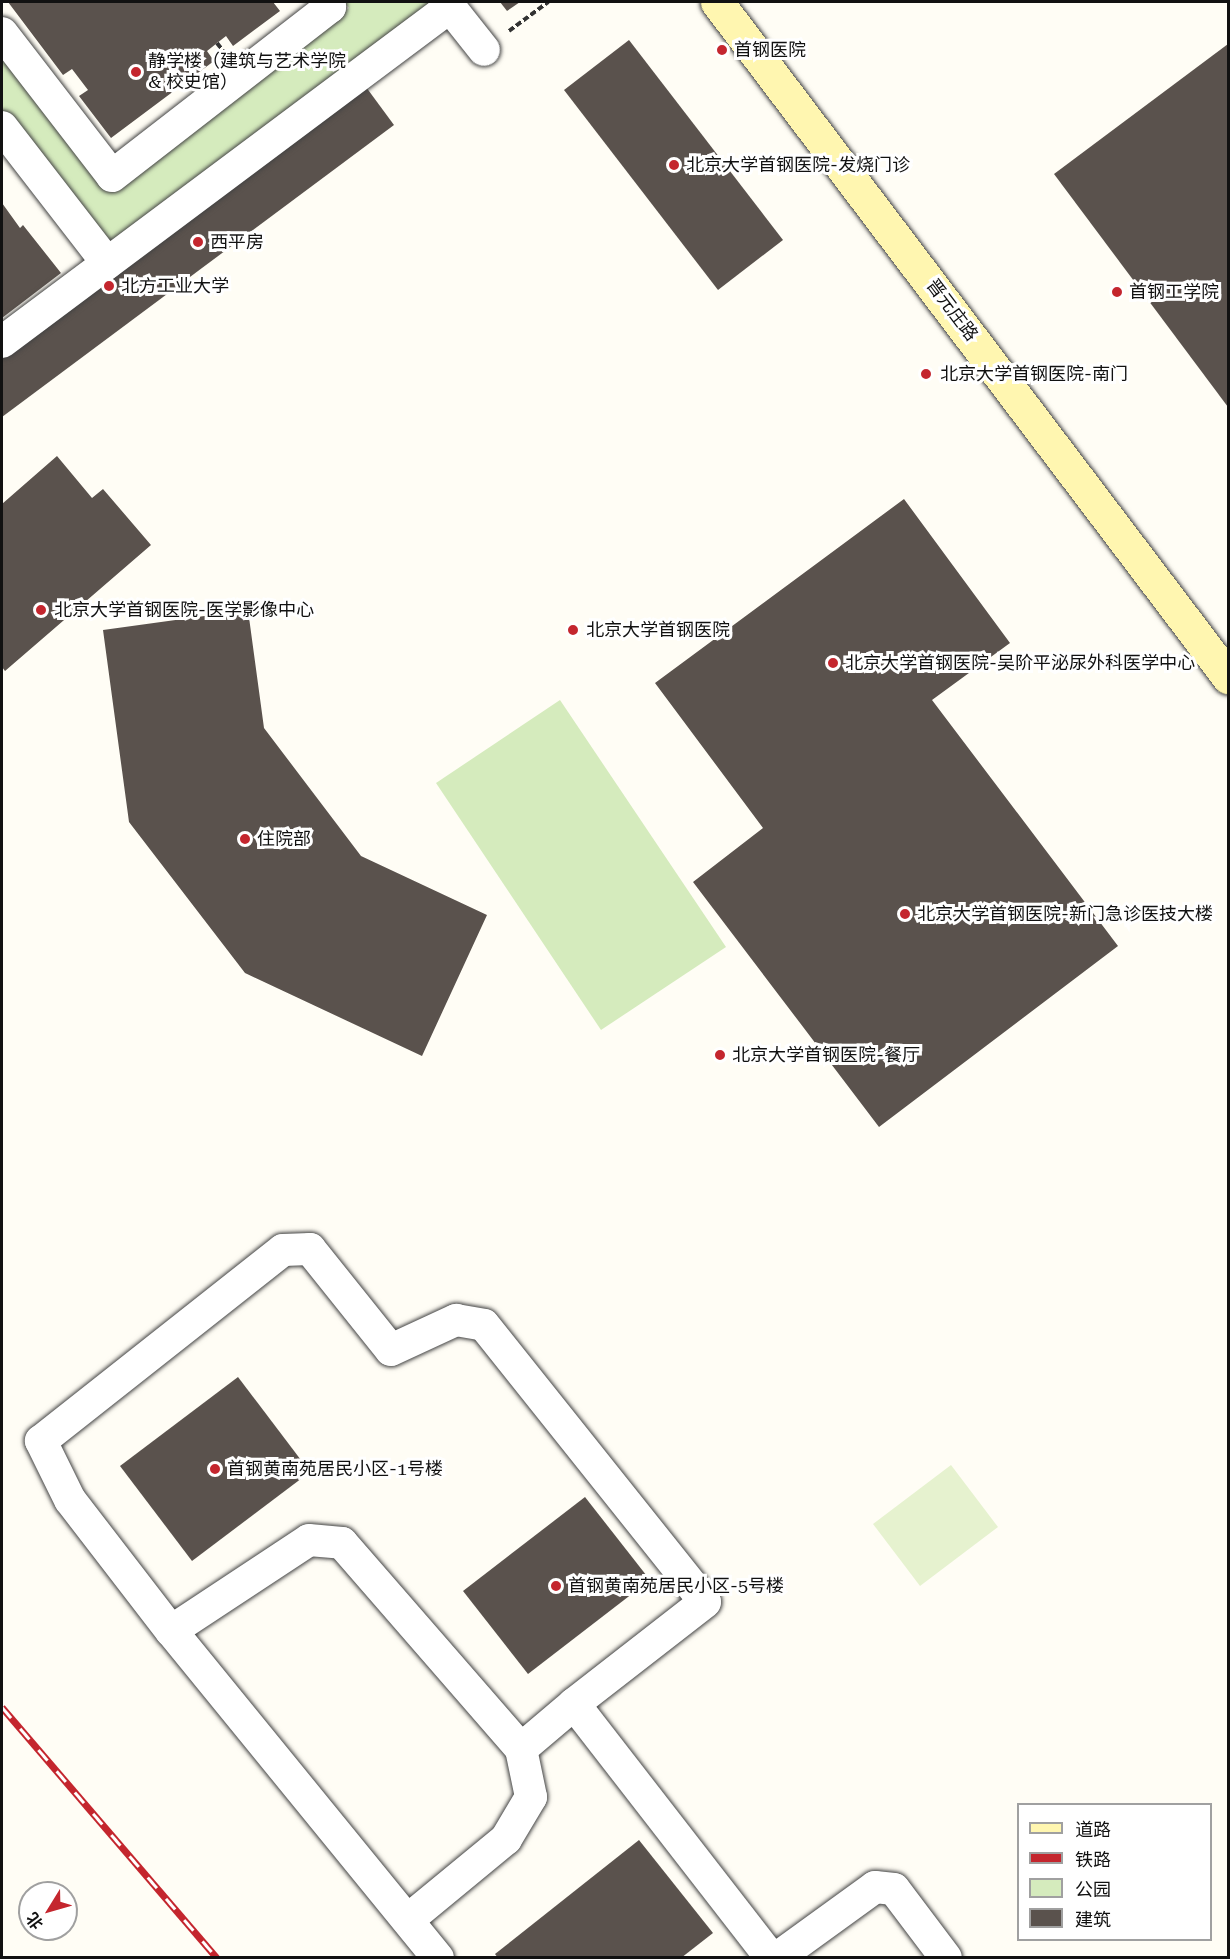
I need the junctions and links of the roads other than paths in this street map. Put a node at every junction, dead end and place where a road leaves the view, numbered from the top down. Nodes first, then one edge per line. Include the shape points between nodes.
1 (326, 2) edge
2 (717, 2) edge
3 (448, 4) edge
4 (2, 33) edge
5 (484, 50) road end
6 (2, 127) edge
7 (107, 263) junction
8 (2, 342) edge
9 (1228, 677) edge
10 (171, 1632) junction
11 (574, 1704) junction
12 (521, 1749) junction
13 (409, 1920) junction
14 (438, 1958) edge
15 (771, 1958) edge
16 (777, 1958) edge
17 (946, 1958) edge

1 - 4 street via 330,7 112,176
2 - 9 street, 晋元庄路
3 - 5 street
3 - 7 street
6 - 7 street
7 - 8 street
10 - 11 street via 70,1500 41,1441 283,1250 310,1249 391,1350 456,1320 484,1324 705,1602
10 - 12 street via 309,1540 342,1543
10 - 13 street
11 - 12 street
11 - 15 street
12 - 13 street via 531,1797 506,1839
13 - 14 street
16 - 17 street via 875,1887 894,1889

